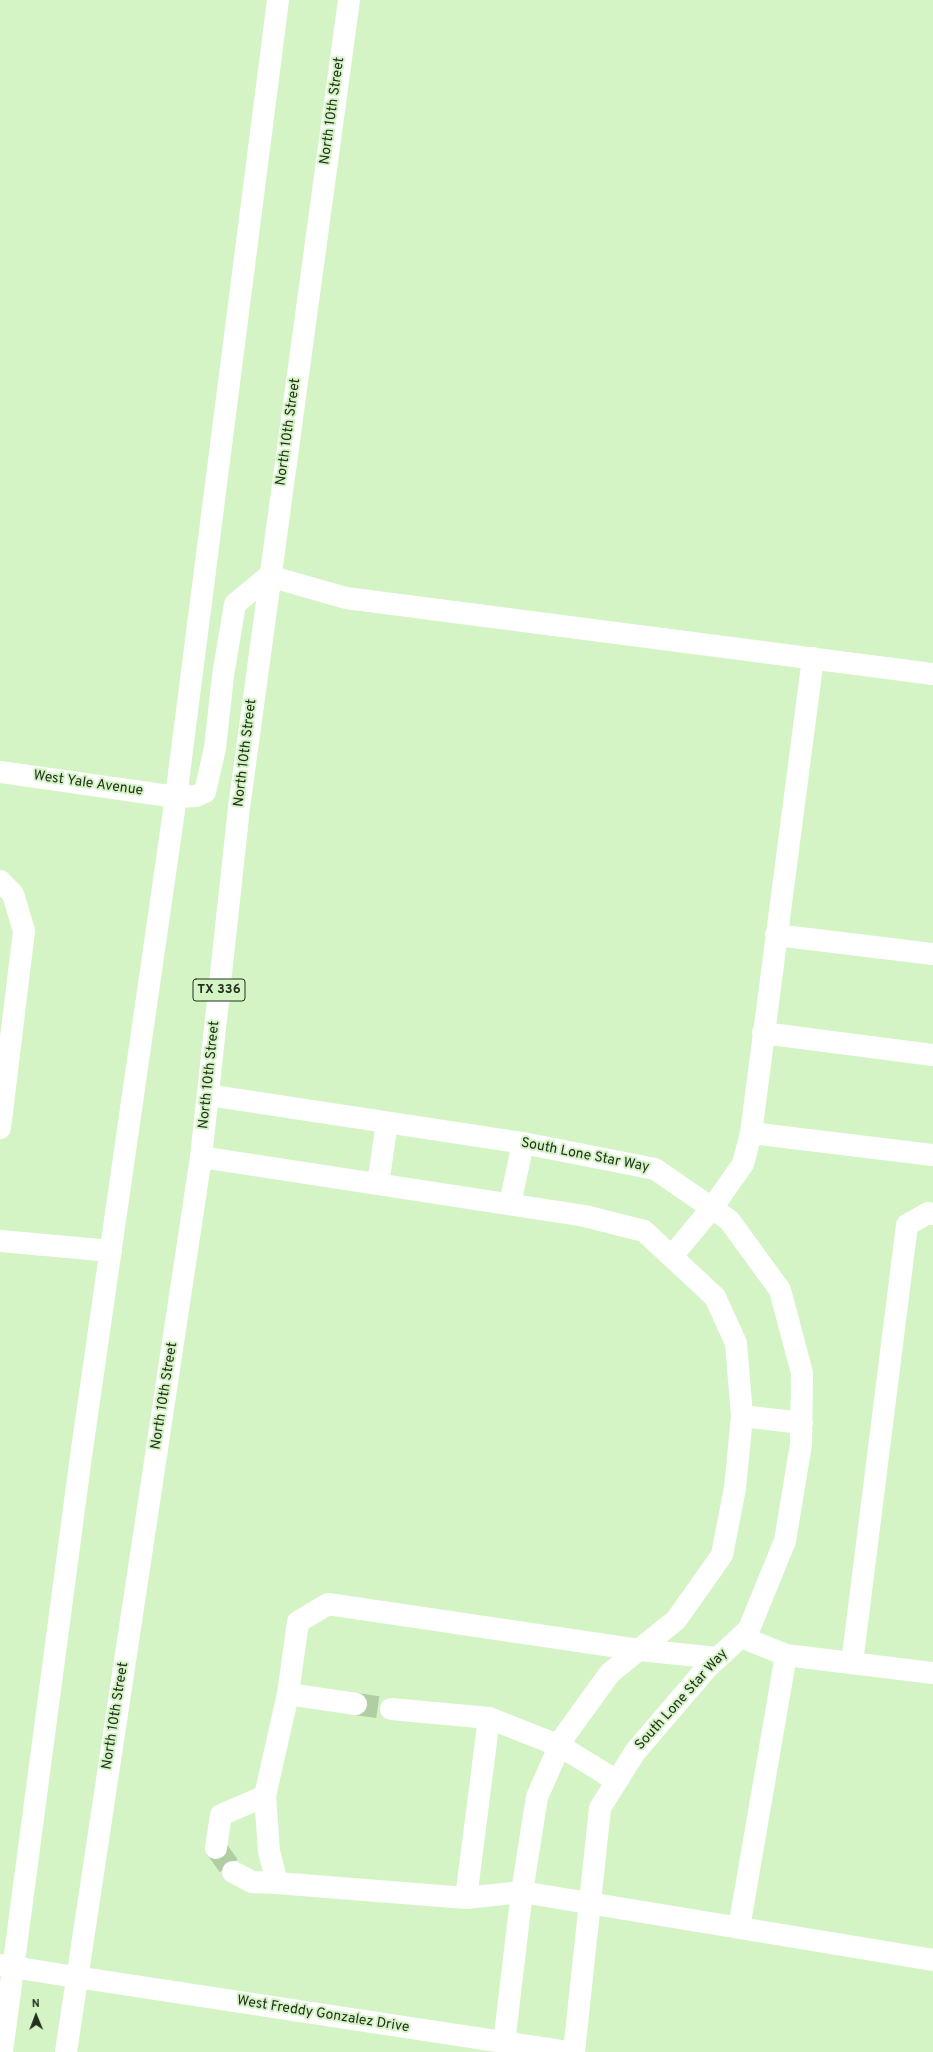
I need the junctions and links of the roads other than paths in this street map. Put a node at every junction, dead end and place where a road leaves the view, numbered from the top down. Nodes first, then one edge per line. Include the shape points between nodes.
1 (278, 0) edge
2 (349, 0) edge
3 (269, 576) junction
4 (813, 658) junction
5 (933, 674) edge
6 (0, 772) edge
7 (176, 796) junction
8 (0, 881) edge
9 (776, 935) junction
10 (933, 954) edge
11 (764, 1033) junction
12 (933, 1055) edge
13 (208, 1095) junction
14 (388, 1123) junction
15 (0, 1128) edge
16 (751, 1133) junction
17 (523, 1144) junction
18 (933, 1155) edge
19 (201, 1157) junction
20 (378, 1184) junction
21 (510, 1204) junction
22 (712, 1208) junction
23 (933, 1214) edge
24 (0, 1241) edge
25 (111, 1251) junction
26 (672, 1256) junction
27 (742, 1416) junction
28 (802, 1423) junction
29 (741, 1636) junction
30 (639, 1650) junction
31 (786, 1655) junction
32 (718, 1658) junction
33 (852, 1664) junction
34 (933, 1673) edge
35 (288, 1694) junction
36 (356, 1704) tunnel mouth
37 (391, 1709) tunnel mouth
38 (489, 1718) junction
39 (560, 1746) junction
40 (617, 1781) junction
41 (265, 1796) junction
42 (216, 1848) tunnel mouth
43 (233, 1872) tunnel mouth
44 (277, 1883) junction
45 (522, 1892) junction
46 (466, 1898) junction
47 (590, 1904) junction
48 (739, 1928) junction
49 (933, 1960) edge
50 (6, 1966) edge
51 (76, 1978) junction
52 (504, 2043) junction
53 (2, 2052) edge
54 (66, 2052) edge
55 (570, 2052) edge
56 (574, 2052) edge

1 - 7 main road
2 - 3 main road, North 10th Street / TX 336
3 - 4 main road via 346,598
3 - 7 main road, West Yale Avenue via 235,604 215,748 205,792 196,796
3 - 13 main road, North 10th Street / TX 336 via 239,808
4 - 5 main road
4 - 9 main road
6 - 7 main road, West Yale Avenue
7 - 25 main road
8 - 15 main road via 13,894 24,932
9 - 10 main road
9 - 11 main road
11 - 12 main road
11 - 16 main road
13 - 14 main road, South Lone Star Way
13 - 19 main road, North 10th Street / TX 336
14 - 17 main road, South Lone Star Way
14 - 20 main road
16 - 18 main road
16 - 22 main road via 743,1164
17 - 21 main road
17 - 22 main road, South Lone Star Way via 655,1170
19 - 20 main road
19 - 51 main road, North 10th Street / TX 336
20 - 21 main road
21 - 26 main road via 585,1216 644,1232
22 - 26 main road
22 - 28 main road, South Lone Star Way via 729,1220 780,1290 802,1373
23 - 33 main road via 928,1213 907,1225
24 - 25 main road
25 - 50 main road
26 - 27 main road via 715,1297 736,1343
27 - 28 main road
27 - 30 main road via 735,1488 722,1555 676,1620
28 - 29 main road, South Lone Star Way via 801,1444 785,1541 749,1630
29 - 31 main road
29 - 32 main road, South Lone Star Way
30 - 32 main road
30 - 35 main road via 328,1604 298,1622
30 - 39 main road via 610,1674 563,1738
31 - 33 main road
31 - 48 main road
32 - 40 main road, South Lone Star Way via 635,1752
33 - 34 main road
35 - 36 main road
35 - 41 main road
37 - 38 main road
38 - 39 main road
38 - 46 main road
39 - 40 main road
39 - 45 main road via 537,1797
40 - 47 main road, South Lone Star Way via 600,1808
41 - 42 main road via 221,1816
41 - 44 main road via 270,1851
43 - 44 main road via 252,1882
44 - 46 main road
45 - 46 main road
45 - 47 main road
45 - 52 main road
47 - 48 main road
47 - 56 main road, South Lone Star Way
48 - 49 main road
50 - 51 main road, West Freddy Gonzalez Drive
50 - 53 main road
51 - 52 main road, West Freddy Gonzalez Drive
51 - 54 main road, North 10th Street / TX 336
52 - 55 main road, West Freddy Gonzalez Drive

